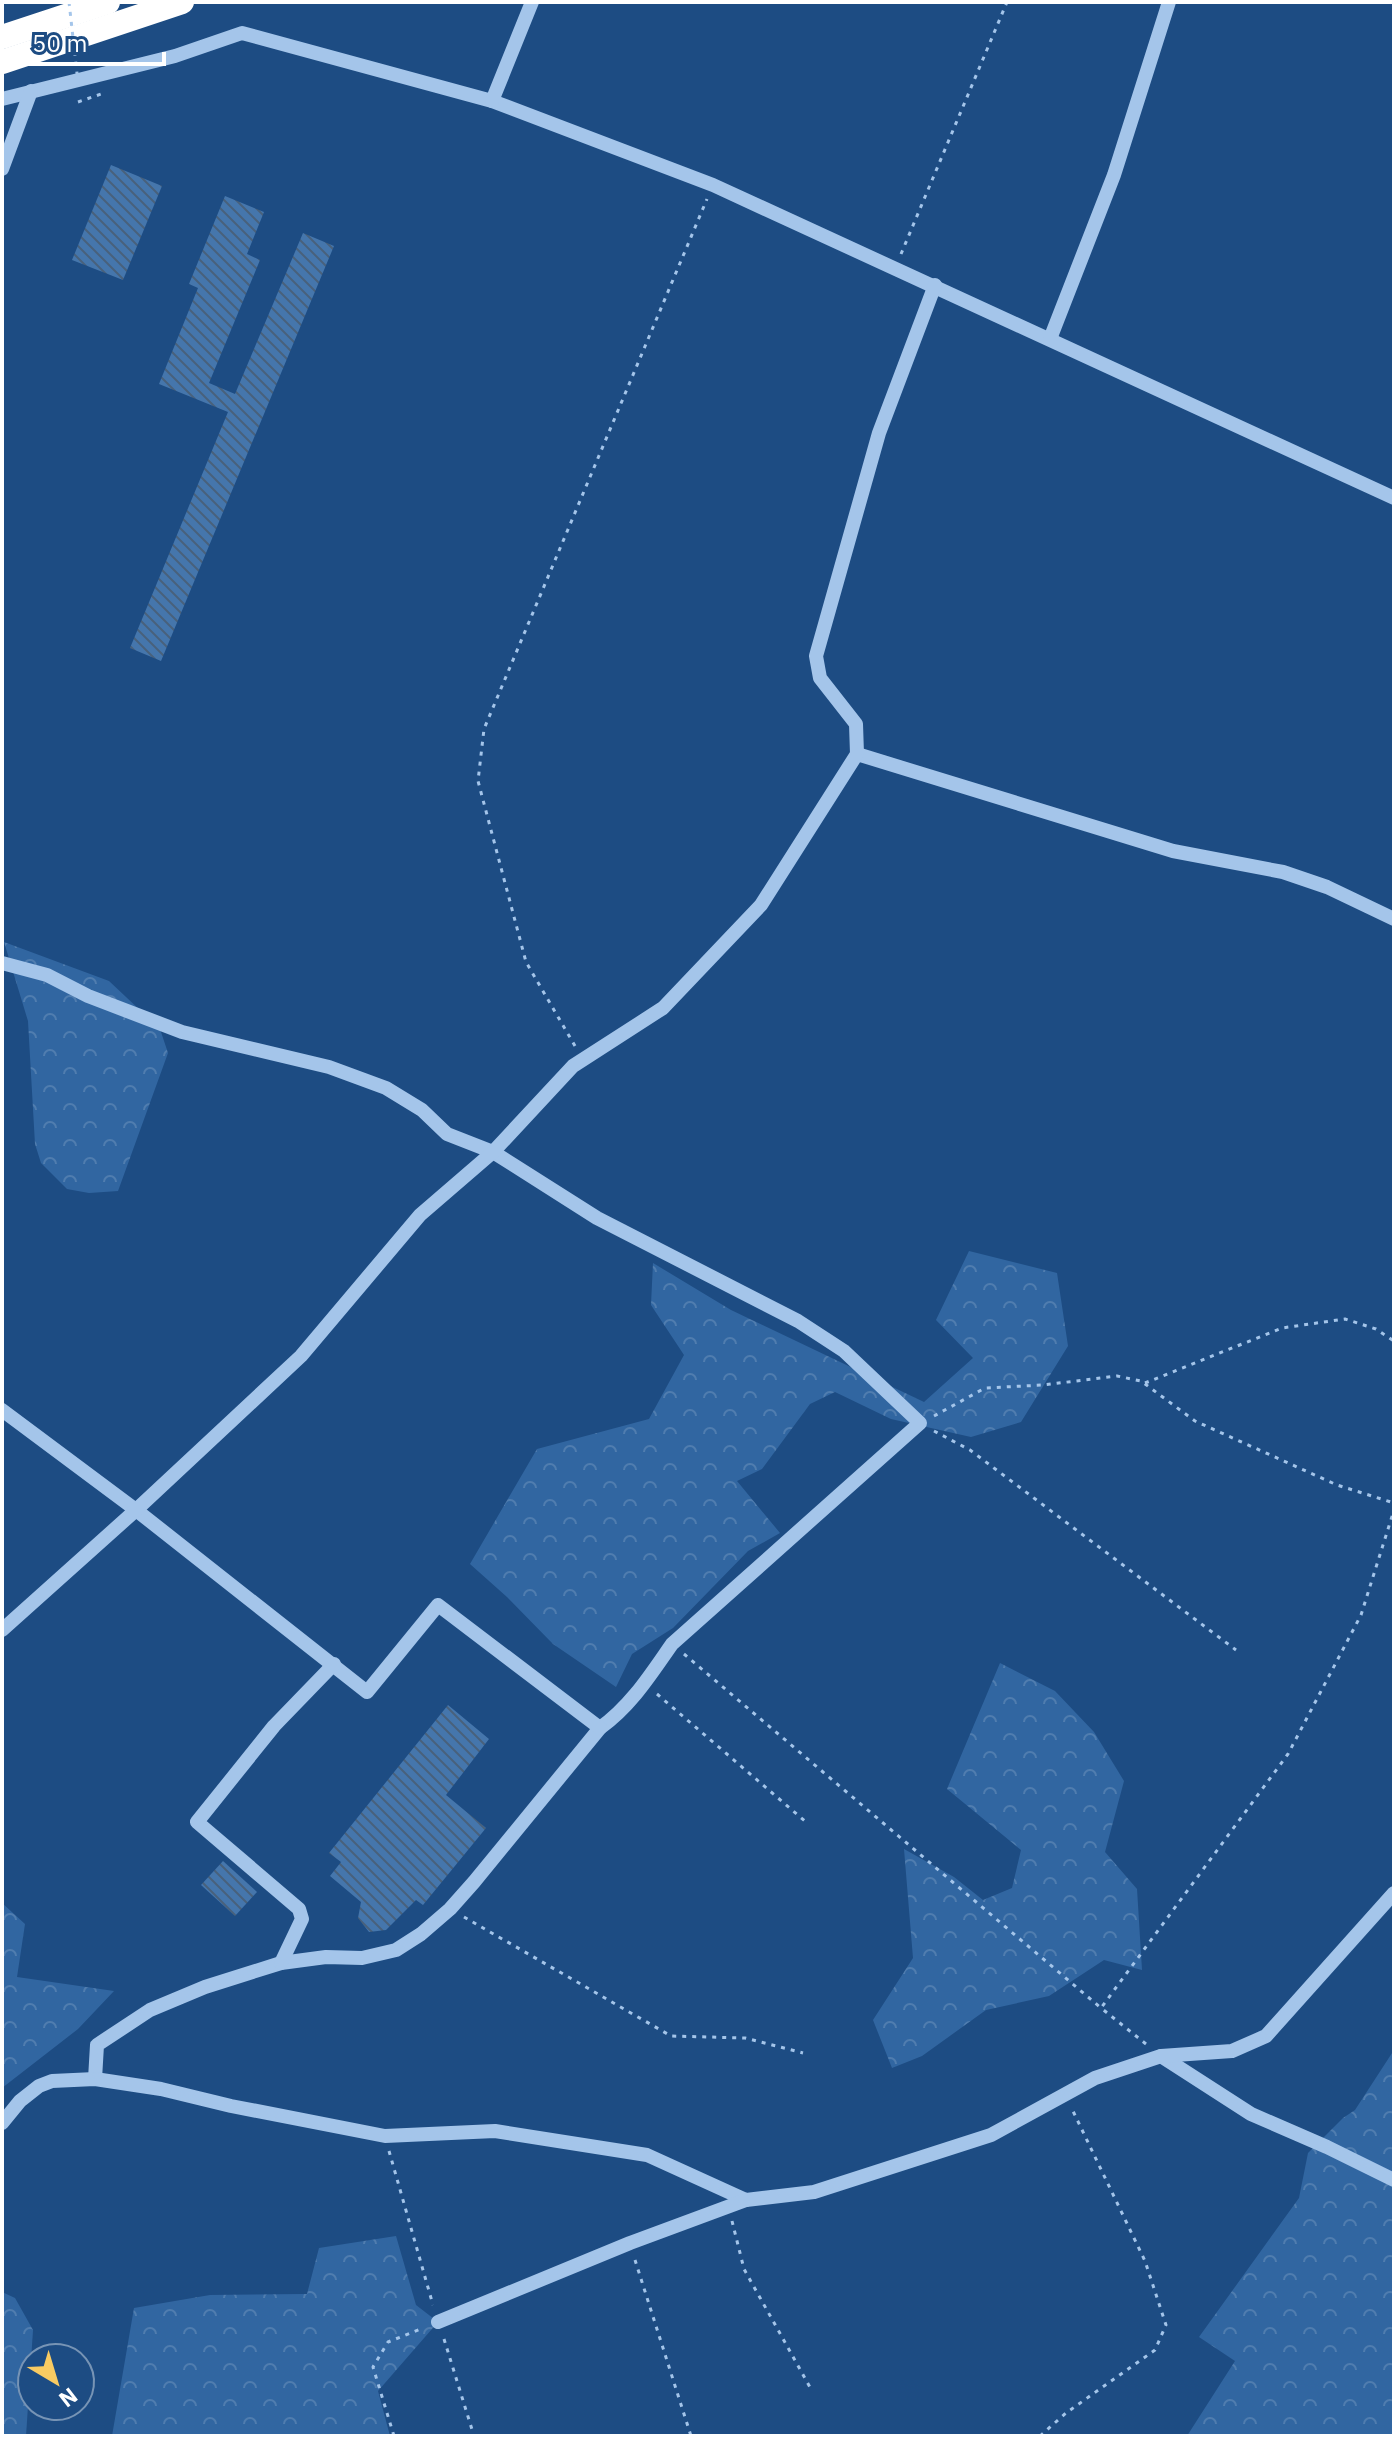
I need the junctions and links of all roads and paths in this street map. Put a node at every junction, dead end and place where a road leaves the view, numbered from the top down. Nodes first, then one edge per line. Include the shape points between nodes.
1 (69, 2) edge
2 (108, 2) edge
3 (182, 2) edge
4 (532, 2) edge
5 (1007, 2) edge
6 (1169, 2) edge
7 (2, 37) edge
8 (2, 62) edge
9 (31, 91) junction
10 (79, 91) dead end
11 (2, 99) edge
12 (492, 101) junction
13 (2, 169) edge
14 (713, 185) junction
15 (895, 268) junction
16 (935, 285) junction
17 (1050, 339) junction
18 (1394, 498) edge
19 (857, 754) junction
20 (1394, 919) edge
21 (2, 963) edge
22 (583, 1060) junction
23 (493, 1152) junction
24 (1394, 1341) edge
25 (1145, 1383) junction
26 (2, 1410) edge
27 (920, 1423) junction
28 (1394, 1503) edge
29 (136, 1510) junction
30 (1394, 1510) edge
31 (2, 1630) edge
32 (672, 1644) junction
33 (1236, 1650) dead end
34 (334, 1664) junction
35 (645, 1684) junction
36 (600, 1728) junction
37 (806, 1822) dead end
38 (1394, 1893) edge
39 (450, 1909) junction
40 (281, 1963) junction
41 (1101, 2008) junction
42 (803, 2053) dead end
43 (1161, 2056) junction
44 (95, 2079) junction
45 (1065, 2095) junction
46 (2, 2123) edge
47 (385, 2136) junction
48 (1394, 2180) edge
49 (746, 2200) junction
50 (729, 2206) junction
51 (630, 2243) junction
52 (438, 2322) junction
53 (811, 2389) dead end
54 (394, 2436) edge
55 (474, 2436) edge
56 (691, 2436) edge
57 (1040, 2436) edge

1 - 10 path, bridge
2 - 7 highway
3 - 8 highway
4 - 12 street
5 - 15 path
6 - 17 street via 1114,175
9 - 11 street
9 - 12 street via 175,56 242,33
9 - 13 street
12 - 14 street
14 - 15 street
14 - 22 path via 484,729 478,781 526,962
15 - 16 street
16 - 17 street
16 - 19 street via 879,433 816,656 820,678 856,724
17 - 18 street
19 - 20 street via 1173,851 1283,872
19 - 22 street via 761,905 663,1008
21 - 23 street via 47,975 182,1032 329,1067 386,1088 422,1110 447,1134
22 - 23 street
23 - 27 street via 597,1218 798,1321 844,1351
23 - 29 street via 420,1215 301,1356
24 - 25 path via 1345,1319 1282,1328
25 - 27 path via 1117,1376 985,1388
25 - 28 path via 1195,1421 1337,1485
26 - 29 street
27 - 32 street
27 - 33 path via 970,1450
29 - 31 street
29 - 34 street
30 - 41 path via 1361,1615 1288,1754
32 - 35 street
32 - 41 path
34 - 36 street via 367,1692 438,1605
34 - 40 street via 274,1726 197,1822 299,1909 302,1919
35 - 36 street
35 - 37 path
36 - 39 street
38 - 43 street via 1266,2036 1232,2051
39 - 40 street via 396,1950 362,1958
39 - 42 path via 671,2036 745,2038
40 - 44 street via 150,2010 97,2045
41 - 43 path
43 - 45 street via 1095,2078
43 - 48 street via 1251,2114
44 - 46 street via 39,2086
44 - 47 street
45 - 49 street via 991,2135 814,2192
45 - 57 path via 1145,2261 1166,2325 1155,2350
47 - 49 street via 495,2131 633,2152
47 - 52 path
49 - 50 street
50 - 51 street
50 - 53 path via 744,2269
51 - 52 street
51 - 56 path
52 - 54 path via 388,2342 373,2367
52 - 55 path

